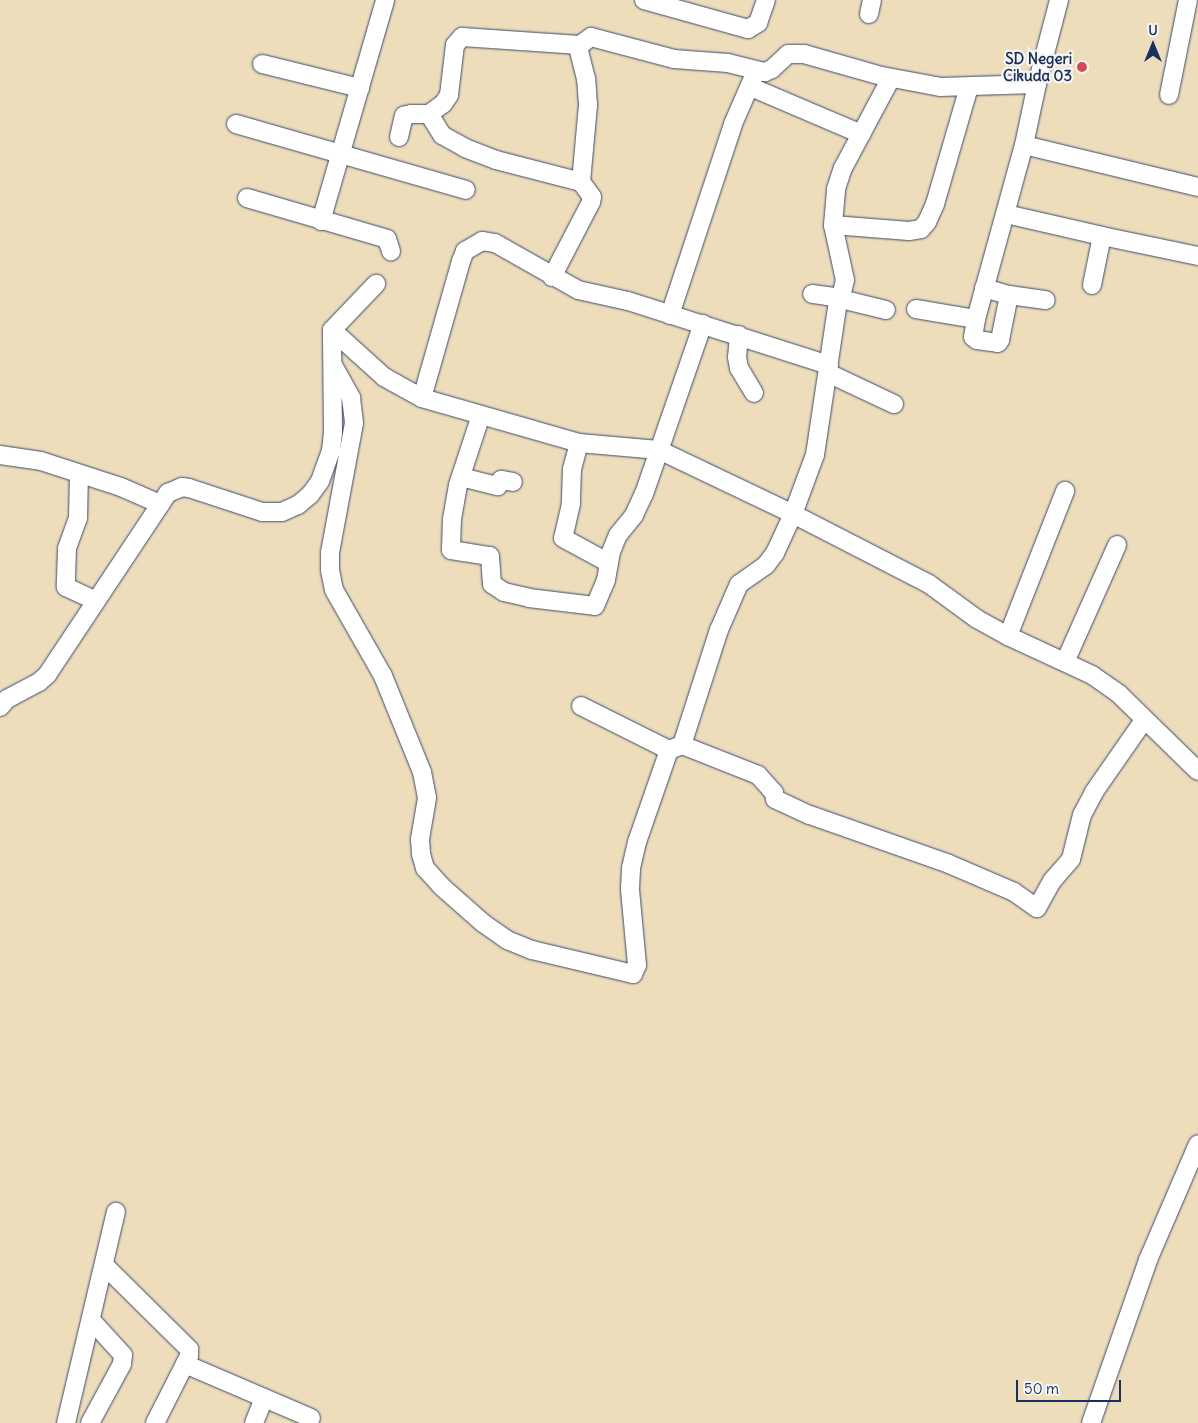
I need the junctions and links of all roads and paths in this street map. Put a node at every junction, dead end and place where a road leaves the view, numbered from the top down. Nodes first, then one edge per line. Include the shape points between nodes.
1 (385, 0) edge
2 (644, 0) edge
3 (766, 0) edge
4 (1059, 0) edge
5 (1188, 0) edge
6 (580, 45) junction
7 (262, 64) dead end
8 (891, 78) junction
9 (754, 79) junction
10 (1037, 84) junction
11 (969, 87) junction
12 (360, 88) junction
13 (1169, 95) dead end
14 (429, 114) junction
15 (236, 124) dead end
16 (861, 134) junction
17 (399, 137) dead end
18 (1024, 145) junction
19 (340, 154) junction
20 (581, 182) junction
21 (1198, 187) edge
22 (466, 190) dead end
23 (247, 198) dead end
24 (1006, 214) junction
25 (321, 221) junction
26 (833, 225) junction
27 (1102, 236) junction
28 (392, 251) dead end
29 (1198, 256) edge
30 (552, 277) junction
31 (376, 284) dead end
32 (1092, 285) dead end
33 (984, 288) junction
34 (812, 294) dead end
35 (1009, 295) junction
36 (839, 298) junction
37 (1046, 300) dead end
38 (916, 309) dead end
39 (886, 310) dead end
40 (670, 315) junction
41 (976, 320) junction
42 (703, 324) junction
43 (332, 330) junction
44 (739, 335) junction
45 (333, 365) junction
46 (829, 369) junction
47 (754, 393) dead end
48 (422, 398) junction
49 (894, 404) dead end
50 (481, 415) junction
51 (579, 443) junction
52 (659, 450) junction
53 (0, 455) edge
54 (79, 474) junction
55 (461, 477) junction
56 (513, 482) dead end
57 (1065, 491) dead end
58 (160, 504) junction
59 (792, 514) junction
60 (1117, 545) dead end
61 (609, 564) junction
62 (96, 601) junction
63 (1008, 636) junction
64 (1065, 662) junction
65 (581, 706) dead end
66 (0, 707) edge
67 (1144, 720) junction
68 (676, 748) junction
69 (1198, 771) edge
70 (1198, 1144) edge
71 (1194, 1168) edge
72 (116, 1212) dead end
73 (104, 1265) junction
74 (92, 1321) junction
75 (185, 1364) junction
76 (264, 1398) junction
77 (311, 1418) dead end
78 (66, 1423) edge
79 (90, 1423) edge
80 (155, 1423) edge
81 (254, 1423) edge
82 (1091, 1423) edge

1 - 12 street
2 - 3 street via 748,29 758,23
4 - 10 street
5 - 13 street
6 - 9 street via 584,40 597,37 674,59 728,63
6 - 14 street via 462,37 455,45 449,95
6 - 20 street via 588,105
7 - 12 street
8 - 9 street via 804,54 788,54 772,69
8 - 11 street via 940,87
8 - 16 street
9 - 16 street
9 - 40 street via 733,124
10 - 11 street
10 - 18 street
11 - 26 street via 935,204 921,229 909,232
12 - 19 street
14 - 17 street via 404,116
14 - 20 street via 442,135 465,148 496,160
15 - 19 street
16 - 26 street via 836,189
18 - 21 street
18 - 24 street
19 - 22 street
19 - 25 street
20 - 30 street via 592,197 591,202
23 - 25 street
24 - 27 street
24 - 33 street
25 - 28 street via 388,239
26 - 36 street via 845,280
27 - 29 street
27 - 32 street
30 - 40 street via 578,290
30 - 48 street via 495,243 482,242 465,251
31 - 43 street
33 - 35 street
33 - 41 street
34 - 36 street
35 - 37 street
35 - 41 street via 998,343 973,337
36 - 39 street
36 - 46 street
38 - 41 street
40 - 42 street
42 - 44 street
42 - 52 street
43 - 45 street
43 - 48 street via 384,377
44 - 46 street
44 - 47 street via 739,368
45 - 58 street via 331,452 320,481 298,505 282,512 262,512 182,487 168,493
45 - 68 street via 351,398 354,423 330,553 334,590 383,676 422,772 427,798 420,839 421,854 425,868 441,886 506,940 532,950 632,974 637,965 630,904 631,868 637,842
46 - 49 street
46 - 59 street via 815,455
48 - 50 street
50 - 51 street
50 - 55 street
51 - 52 street
51 - 61 street via 572,469 571,504 563,538
52 - 59 street
52 - 61 street via 639,505 618,535
53 - 54 street via 41,461
54 - 58 street
54 - 62 street via 78,518 67,549 66,588
55 - 56 street via 498,486 501,480
55 - 61 street via 454,508 451,550 490,556 492,584 504,592 594,606 606,580
57 - 63 street
58 - 62 street
59 - 63 street via 928,584 977,619
59 - 68 street via 771,559 739,584
60 - 64 street
62 - 66 street via 47,675 7,698
63 - 64 street
64 - 67 street via 1119,694
65 - 68 street
67 - 68 street via 1094,792 1082,815 1071,859 1052,881 1037,908 1014,892 949,864 836,825 775,799 774,793 758,775
67 - 69 street
70 - 71 street
71 - 82 street via 1148,1260
72 - 73 street
73 - 74 street
73 - 75 street via 185,1343 189,1356
74 - 78 street
74 - 79 street via 123,1355 122,1364
75 - 76 street
75 - 80 street
76 - 77 street
76 - 81 street

